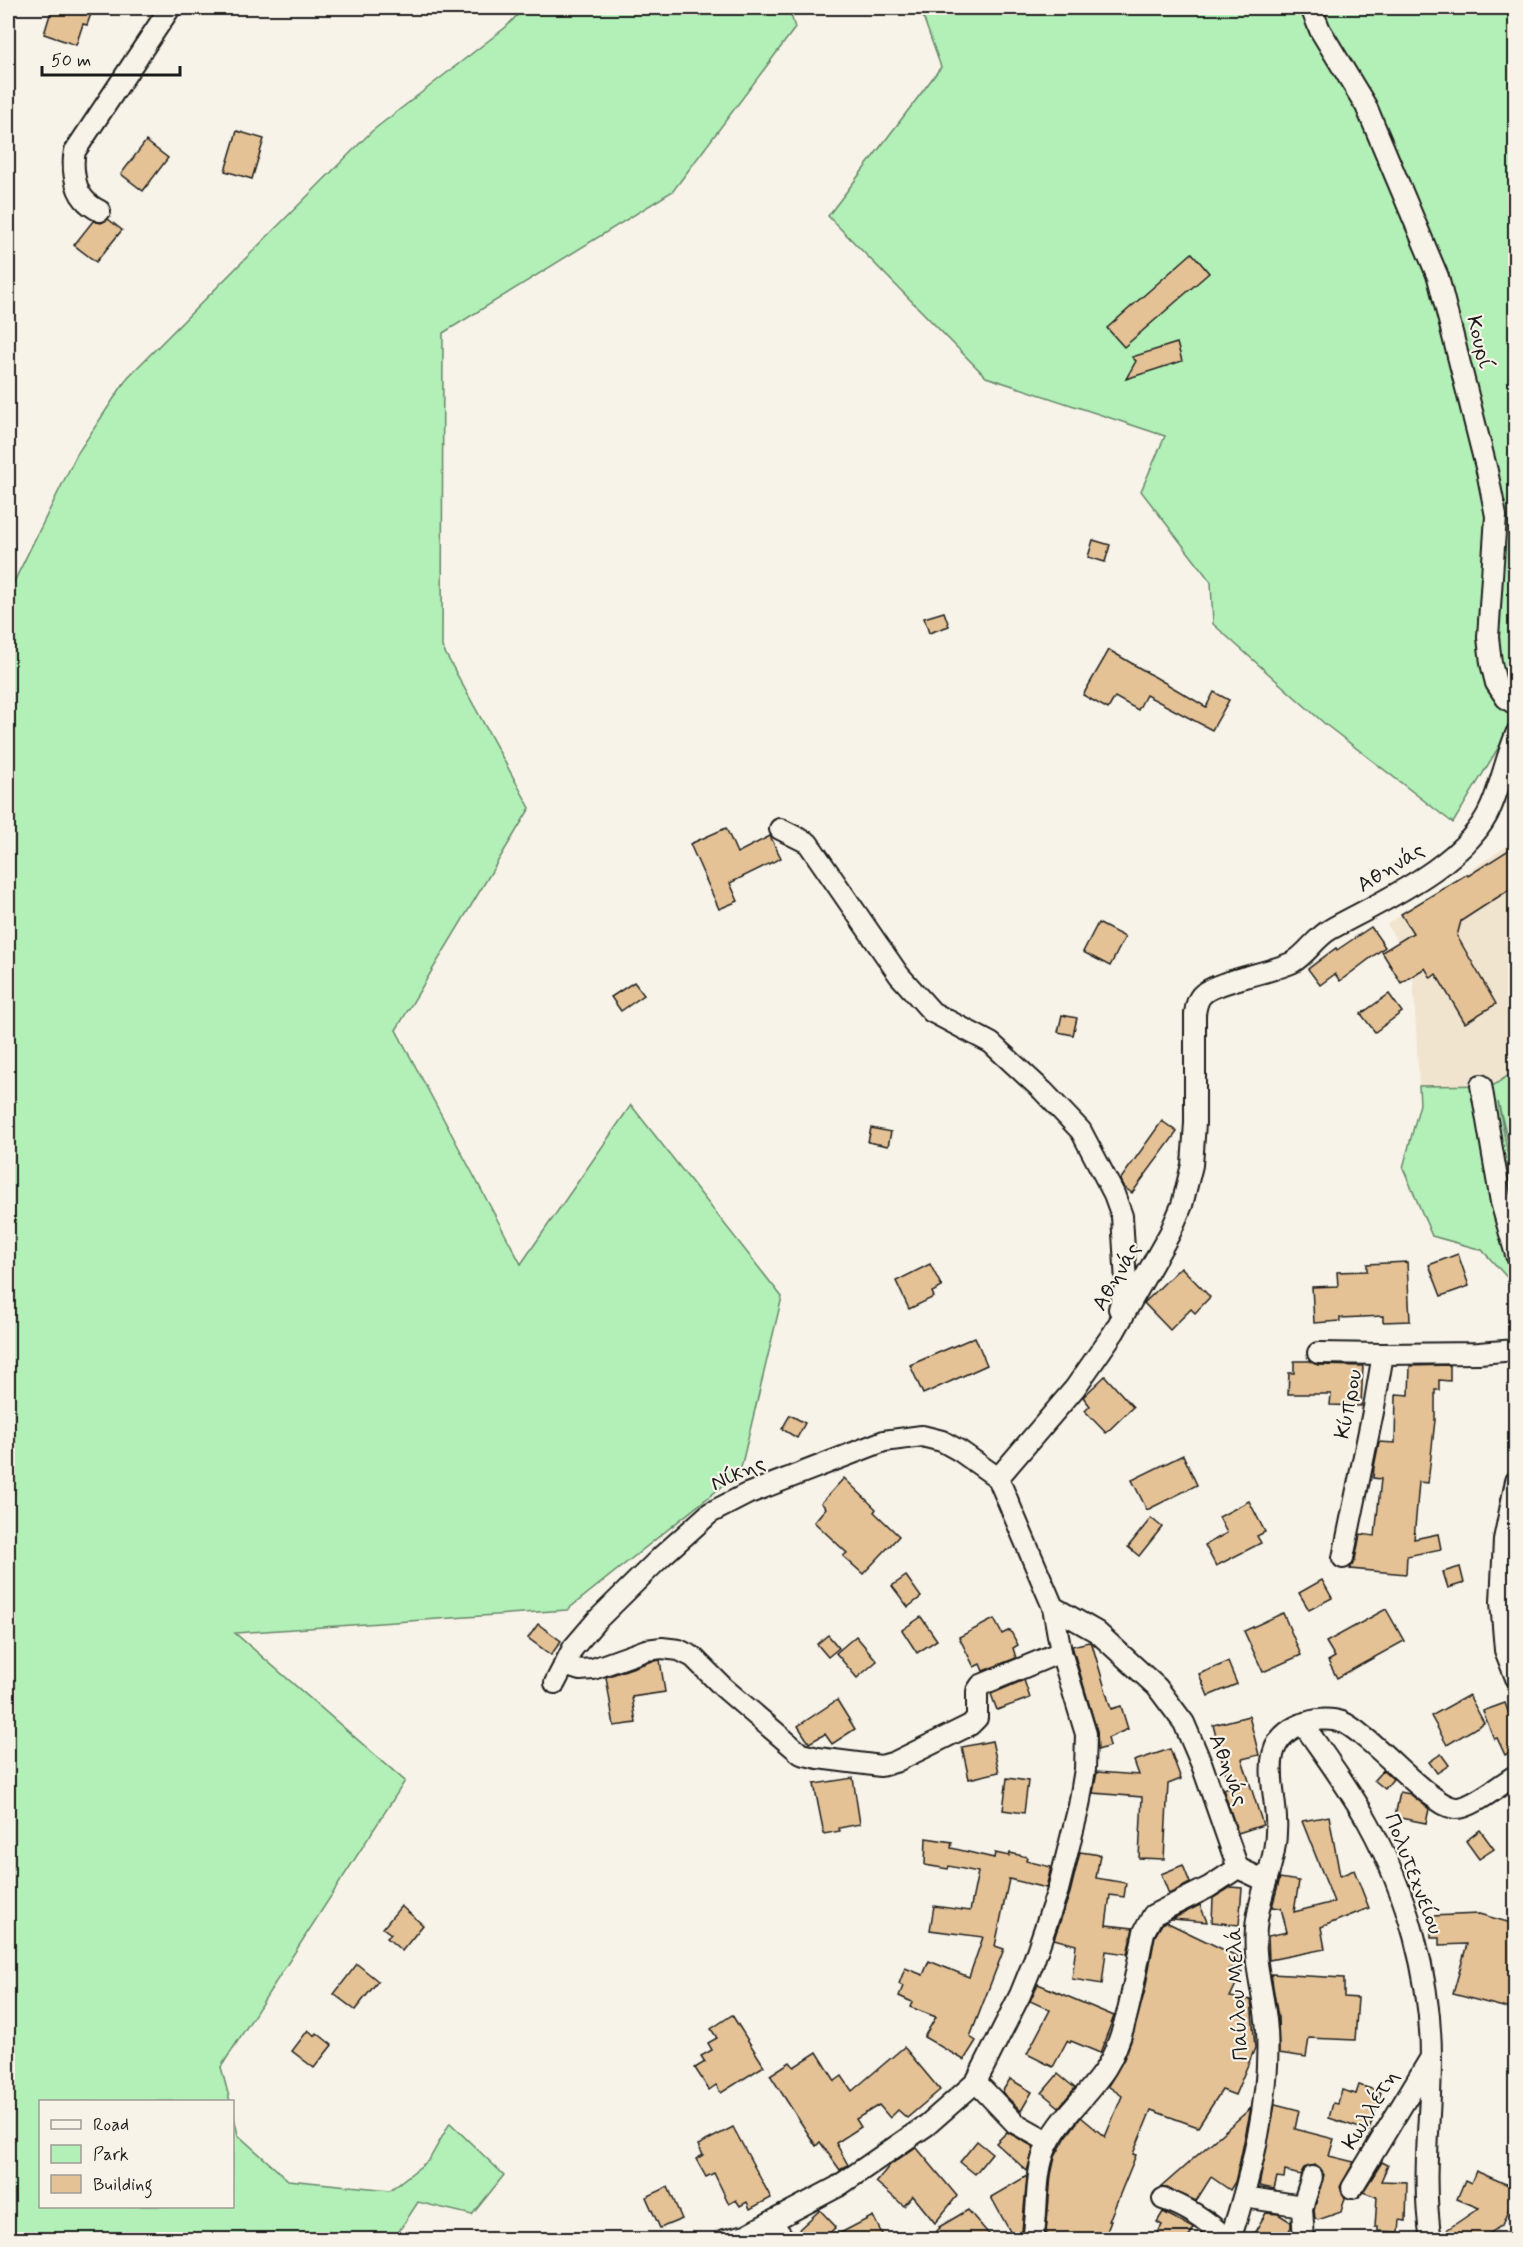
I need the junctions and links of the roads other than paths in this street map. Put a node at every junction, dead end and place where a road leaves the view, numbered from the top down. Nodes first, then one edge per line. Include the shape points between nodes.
1 (170, 8) edge
2 (1311, 8) edge
3 (100, 212) dead end
4 (1515, 705) edge
5 (1515, 734) edge
6 (780, 829) dead end
7 (1481, 1085) dead end
8 (1515, 1255) edge
9 (1113, 1332) junction
10 (1515, 1350) edge
11 (1318, 1353) dead end
12 (1383, 1354) junction
13 (998, 1478) junction
14 (1515, 1481) edge
15 (1342, 1558) dead end
16 (1053, 1607) junction
17 (1061, 1652) junction
18 (564, 1665) junction
19 (1515, 1678) edge
20 (555, 1683) dead end
21 (1302, 1724) junction
22 (1515, 1775) edge
23 (1238, 1868) junction
24 (1266, 1881) junction
25 (1431, 2057) junction
26 (976, 2082) junction
27 (1049, 2142) junction
28 (1312, 2177) dead end
29 (1352, 2188) dead end
30 (1244, 2197) junction
31 (1163, 2199) dead end
32 (1302, 2208) junction
33 (771, 2222) junction
34 (725, 2240) edge
35 (785, 2240) edge
36 (1033, 2240) edge
37 (1229, 2240) edge
38 (1305, 2240) edge
39 (1431, 2240) edge

1 - 3 street via 75,151 79,192
2 - 4 street, Κουρί via 1366,106 1438,277 1496,516 1488,637 1491,663 1496,683
5 - 9 street, Αθηνάς via 1491,809 1473,836 1444,863 1374,908 1328,931 1295,961 1212,988 1197,1002 1192,1165 1182,1205
6 - 9 street via 808,843 899,975 932,1012 991,1043 1081,1131 1122,1216 1126,1283
7 - 8 street via 1501,1202
9 - 13 street, Αθηνάς via 1075,1388
10 - 12 street, Κύπρου
11 - 12 street
12 - 15 street, Κύπρου
13 - 16 street
13 - 18 street, Νίκης via 942,1440 922,1436 884,1441 747,1494 710,1513 662,1556 597,1620
14 - 19 street via 1504,1540 1501,1602 1505,1650
16 - 17 street
16 - 23 street, Αθηνάς via 1097,1632 1157,1687 1184,1723
17 - 18 street via 981,1685 977,1691 977,1718 970,1725 881,1766 801,1754 693,1657 679,1650 646,1650 580,1671
17 - 26 street via 1086,1734 1079,1806 1058,1890 1033,1963
18 - 20 street, Νίκης
21 - 22 street, Παύλου Μελά via 1329,1720 1350,1726 1444,1805 1458,1808 1470,1804
21 - 24 street, Παύλου Μελά via 1279,1739 1273,1751 1277,1837
21 - 25 street, Πολυτεχνείου via 1364,1815 1395,1880 1415,1936 1427,1999
23 - 24 street
23 - 27 street via 1153,1915 1144,1932 1123,2025 1111,2059
24 - 30 street, Παύλου Μελά via 1257,1918 1256,1967 1268,2044 1257,2143
25 - 29 street, Κωλλέτη
25 - 39 street, Πολυτεχνείου via 1426,2180
26 - 27 street via 1015,2123
26 - 33 street via 927,2125 846,2181
27 - 36 street via 1042,2158
28 - 32 street
30 - 32 street
30 - 37 street, Παύλου Μελά
31 - 37 street via 1211,2224
32 - 38 street
33 - 34 street
33 - 35 street

